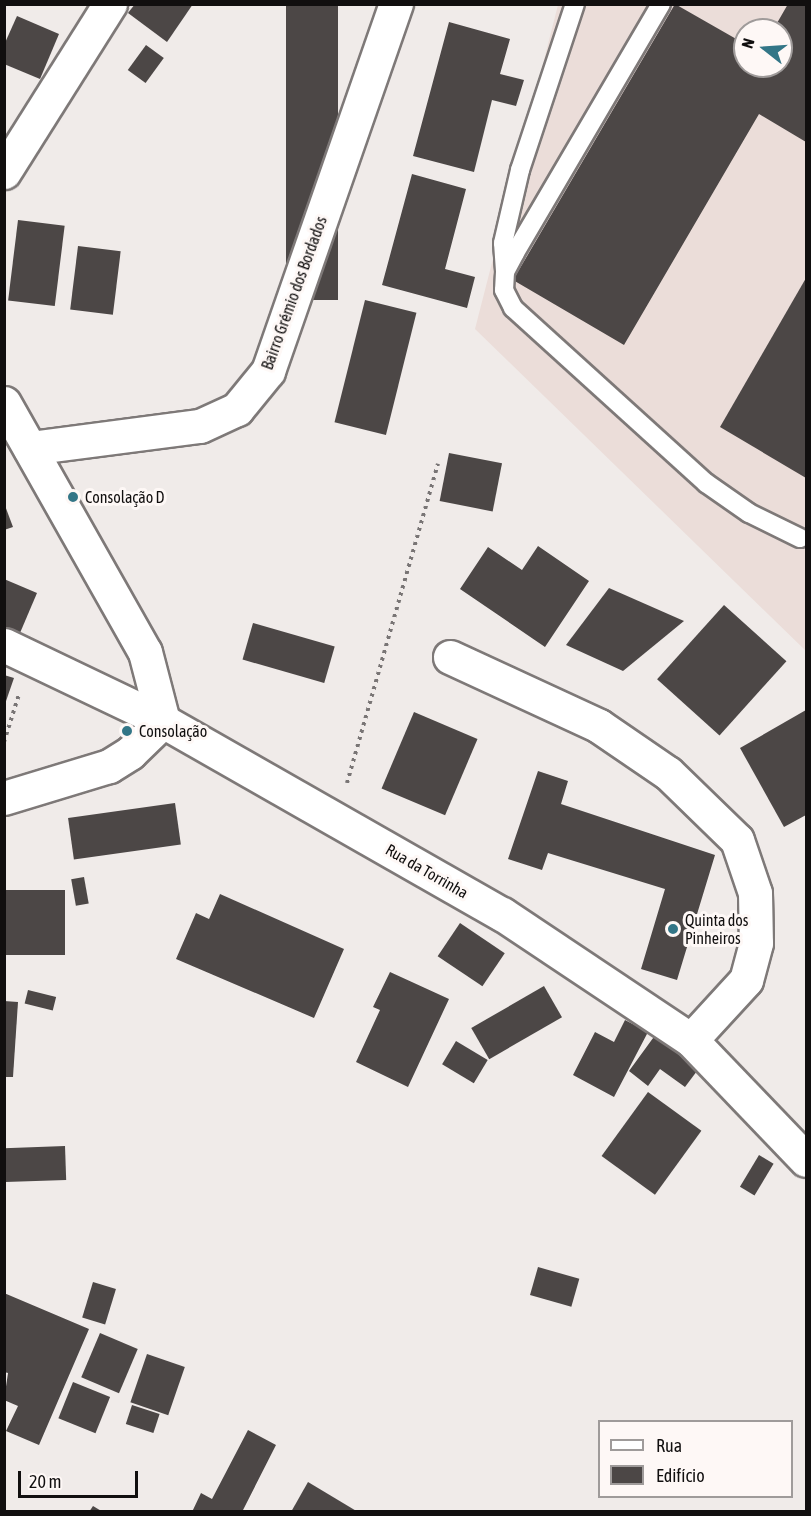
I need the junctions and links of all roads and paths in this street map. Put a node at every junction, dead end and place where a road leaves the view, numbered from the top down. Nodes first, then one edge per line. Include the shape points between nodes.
1 (110, 4) edge
2 (396, 4) edge
3 (575, 4) edge
4 (661, 4) edge
5 (4, 172) edge
6 (505, 272) junction
7 (4, 403) edge
8 (30, 448) junction
9 (438, 464) dead end
10 (804, 535) edge
11 (17, 650) edge
12 (450, 657) dead end
13 (163, 720) junction
14 (4, 742) edge
15 (4, 798) edge
16 (337, 819) junction
17 (691, 1040) junction
18 (807, 1160) edge

1 - 5 street
2 - 8 street, Bairro Grémio dos Bordados via 268,370 237,409 200,426
3 - 6 lane via 520,170 503,243
4 - 6 lane
6 - 10 lane via 504,290 513,308 706,483 749,513
7 - 8 street
8 - 13 street via 145,652
9 - 16 path
11 - 13 street, Rua da Torrinha
11 - 14 path
12 - 17 street via 599,726 668,773 736,840 755,893 756,944 746,980
13 - 15 street via 130,753 109,766
13 - 16 street, Rua da Torrinha
16 - 17 street, Rua da Torrinha via 502,914
17 - 18 street, Rua da Torrinha

